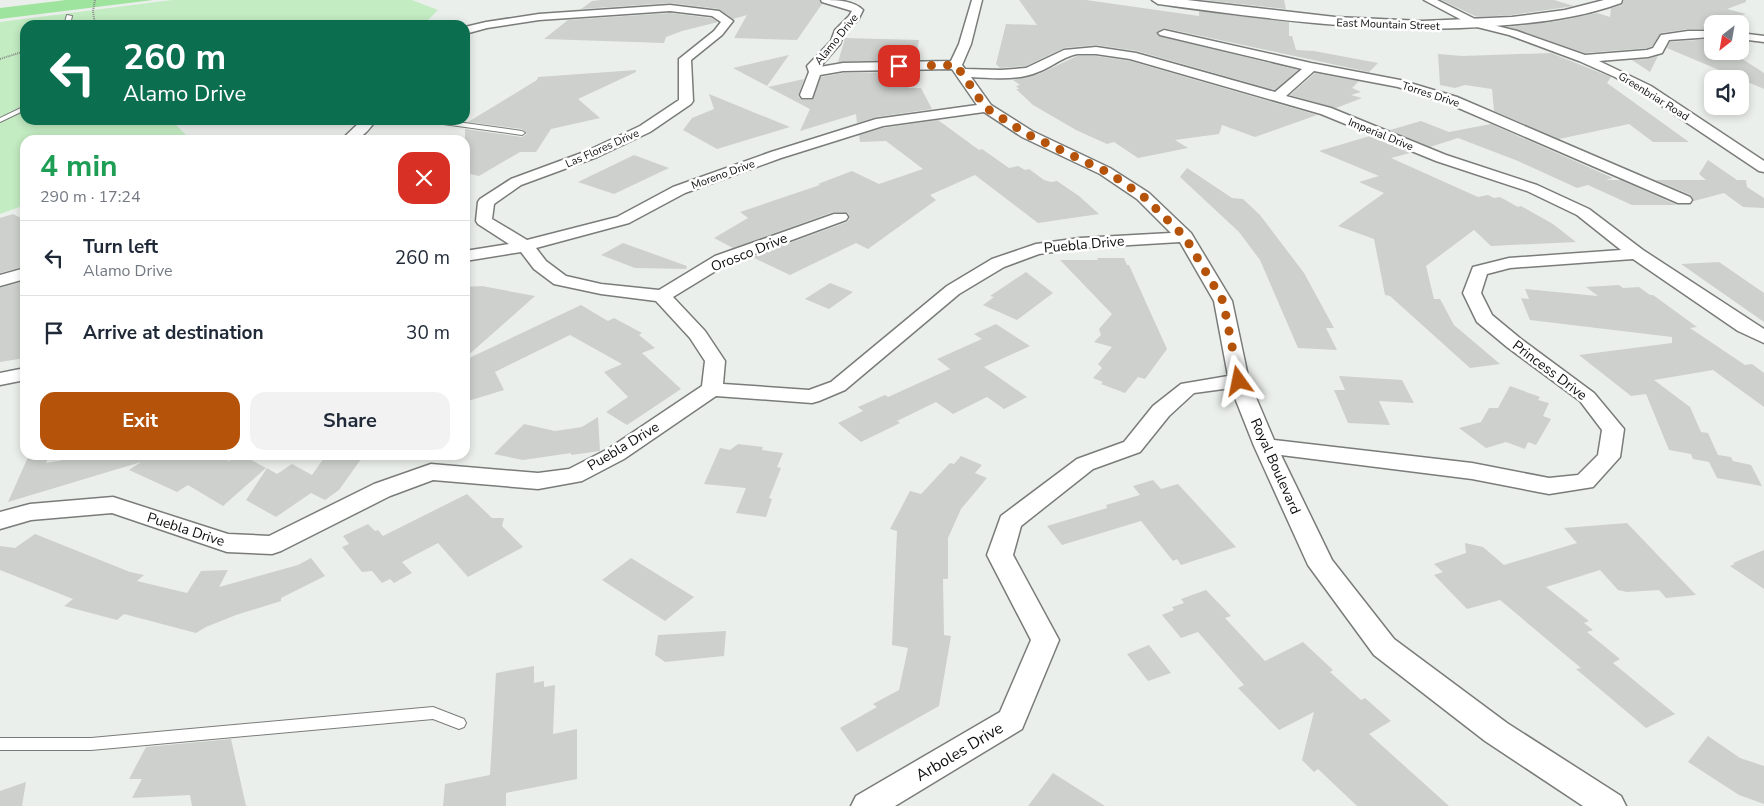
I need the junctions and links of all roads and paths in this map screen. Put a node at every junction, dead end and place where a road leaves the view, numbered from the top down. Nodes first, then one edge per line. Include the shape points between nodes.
1 (95, 0) edge
2 (826, 0) edge
3 (977, 0) edge
4 (1158, 0) edge
5 (1429, 0) edge
6 (1616, 0) edge
7 (93, 11) junction
8 (87, 12) dead end
9 (69, 16) dead end
10 (68, 20) edge
11 (94, 20) edge
12 (1478, 24) junction
13 (470, 30) edge
14 (1164, 33) dead end
15 (1704, 34) edge
16 (1749, 37) edge
17 (1764, 39) edge
18 (20, 53) edge
19 (1582, 58) junction
20 (0, 59) edge
21 (1311, 67) junction
22 (958, 69) junction
23 (815, 72) junction
24 (807, 95) dead end
25 (1277, 96) junction
26 (986, 108) junction
27 (20, 110) edge
28 (0, 120) edge
29 (365, 125) edge
30 (468, 125) edge
31 (522, 132) dead end
32 (355, 135) edge
33 (1764, 168) edge
34 (1684, 200) dead end
35 (840, 217) dead end
36 (1185, 237) junction
37 (525, 246) junction
38 (1637, 254) junction
39 (470, 255) edge
40 (20, 275) edge
41 (0, 281) edge
42 (662, 296) junction
43 (1764, 337) edge
44 (20, 375) edge
45 (0, 379) edge
46 (1239, 381) junction
47 (712, 389) junction
48 (1265, 446) junction
49 (0, 521) edge
50 (458, 723) dead end
51 (0, 744) edge
52 (868, 806) edge
53 (1610, 806) edge

1 - 7 path
2 - 23 street, Alamo Drive via 841,2 858,10 839,32 836,42 813,66
3 - 22 street
4 - 12 street, East Mountain Street via 1317,21 1424,26
5 - 12 street, Greenbriar Road
6 - 12 street, East Mountain Street via 1556,16
7 - 8 path
7 - 11 path
9 - 10 lane
12 - 19 street, Greenbriar Road
13 - 37 street, Las Flores Drive via 539,17 670,8 715,13 727,21 718,33 685,59 686,101 645,129 592,154 516,182 486,202 484,221
14 - 21 street, Torres Drive
15 - 19 street via 1665,37 1658,50 1648,53
16 - 17 street
18 - 20 path
19 - 33 street, Greenbriar Road via 1646,89
21 - 25 street
21 - 34 street, Torres Drive via 1400,84 1452,100
22 - 23 street, Alamo Drive via 843,67
22 - 25 street, Imperial Drive via 1025,72 1040,68 1060,55 1104,51
22 - 26 street, Royal Boulevard
23 - 24 street, Alamo Drive
25 - 38 street, Imperial Drive via 1441,158 1532,188 1583,212
26 - 36 street, Royal Boulevard via 1027,134 1105,171 1143,196
26 - 37 street, Moreno Drive via 881,122 679,190 623,220
27 - 28 lane
29 - 32 street
30 - 31 lane
35 - 42 street, Orosco Drive via 721,260
36 - 46 street, Royal Boulevard via 1223,301
36 - 47 street, Puebla Drive via 1080,243 1036,249 998,262 953,290 838,386 812,397
37 - 39 street, Moreno Drive
37 - 42 street, Las Flores Drive via 540,266 560,280 601,289
38 - 43 street, Imperial Drive
38 - 48 street, Princess Drive via 1509,263 1479,272 1472,293 1484,318 1587,397 1613,429 1609,457 1585,482 1549,486 1472,471
40 - 41 street
42 - 47 street via 698,335 714,361
44 - 45 street
46 - 48 street, Royal Boulevard
46 - 52 street, Arboles Drive via 1188,388 1162,411 1132,447 1085,464 1010,522 1000,555 1045,640 1012,720
47 - 49 street, Puebla Drive via 616,454 574,476 538,481 431,472 382,490 272,545 227,543 113,505 30,512
48 - 53 street, Royal Boulevard via 1322,565 1384,648 1496,732
50 - 51 lane via 433,713 91,744

